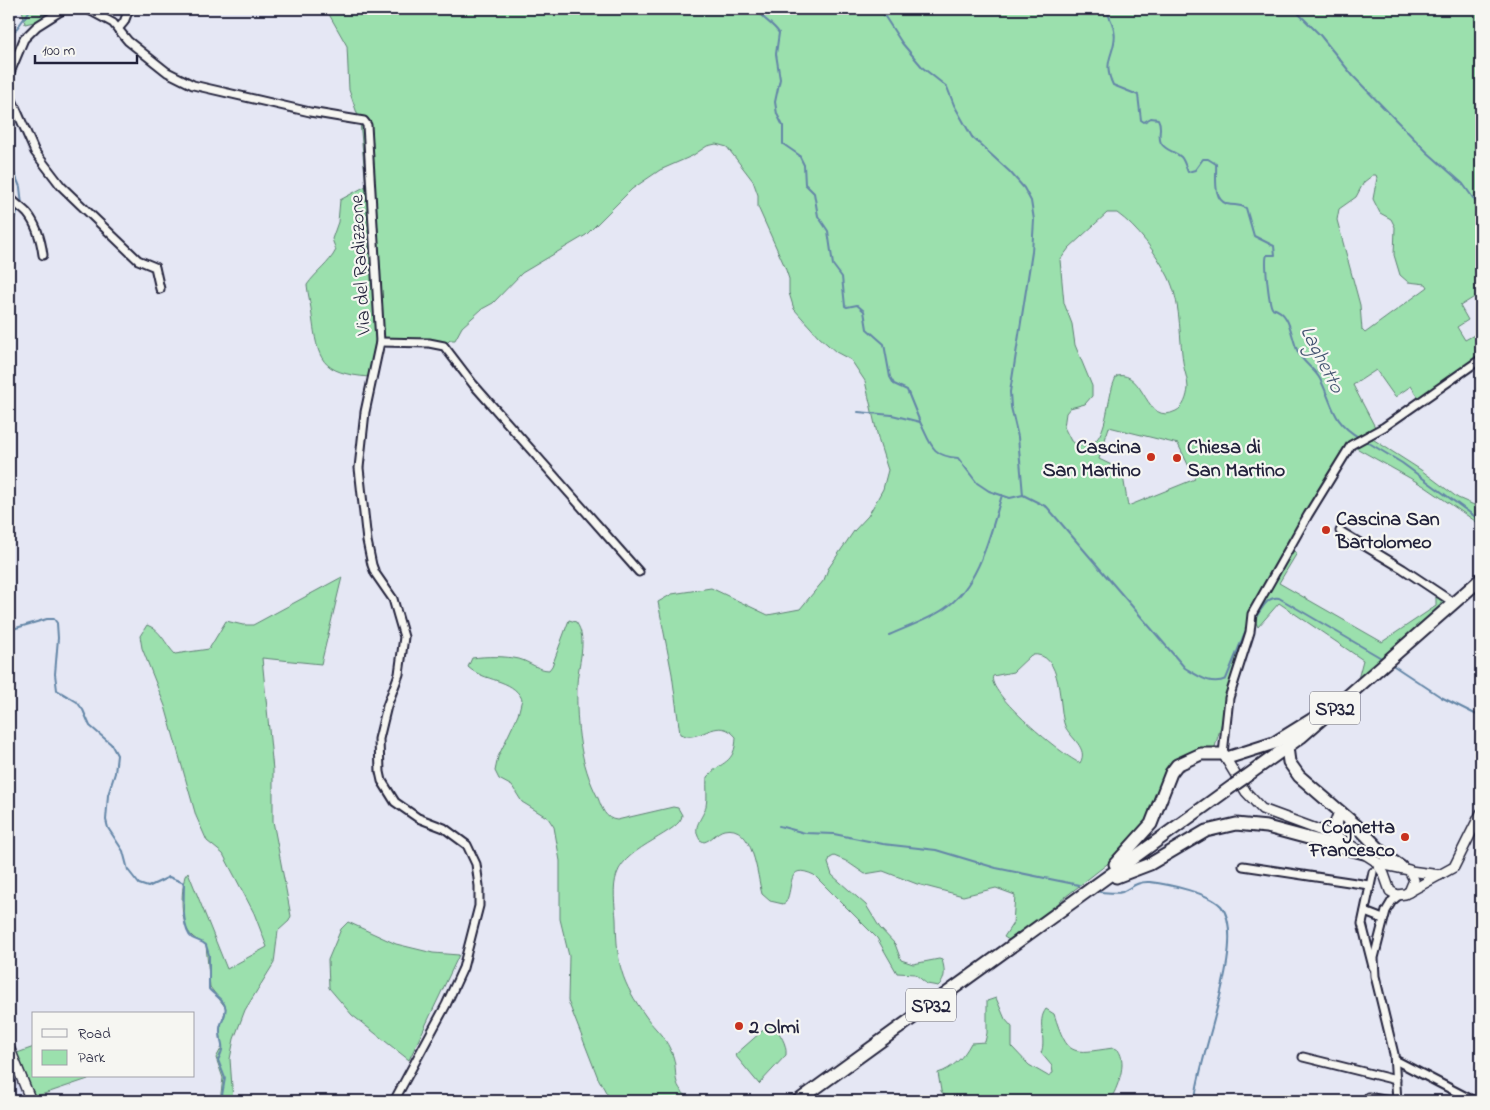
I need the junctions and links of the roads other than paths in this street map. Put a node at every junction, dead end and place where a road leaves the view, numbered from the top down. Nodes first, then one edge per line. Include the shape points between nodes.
1 (64, 9) edge
2 (87, 9) edge
3 (129, 9) edge
4 (118, 29) junction
5 (9, 75) edge
6 (9, 93) edge
7 (9, 196) edge
8 (43, 255) dead end
9 (160, 289) dead end
10 (380, 342) junction
11 (1481, 359) edge
12 (1340, 531) dead end
13 (639, 572) dead end
14 (1481, 579) edge
15 (1454, 603) junction
16 (1378, 671) junction
17 (1287, 747) junction
18 (1225, 756) junction
19 (1340, 812) junction
20 (1481, 813) edge
21 (1332, 834) junction
22 (1364, 853) junction
23 (1376, 862) junction
24 (1243, 866) dead end
25 (1402, 869) junction
26 (1373, 872) dead end
27 (1440, 875) junction
28 (1386, 879) junction
29 (1096, 885) junction
30 (1369, 885) junction
31 (1388, 889) junction
32 (1409, 892) junction
33 (1399, 895) junction
34 (1389, 906) junction
35 (1063, 909) junction
36 (1365, 912) junction
37 (1383, 919) junction
38 (1375, 972) junction
39 (9, 1048) edge
40 (1303, 1057) dead end
41 (1395, 1060) junction
42 (1396, 1080) junction
43 (1368, 1097) dead end
44 (31, 1101) edge
45 (394, 1101) edge
46 (798, 1101) edge
47 (1389, 1101) edge
48 (1397, 1101) edge
49 (1474, 1101) edge

1 - 5 street via 36,26 24,39
2 - 4 street
3 - 4 street
4 - 10 street, Via del Radizzone via 167,72 194,85 364,121 367,125
6 - 9 street via 35,152 61,186 138,260 156,267
7 - 8 street via 34,224 42,242
10 - 13 street via 429,342 444,346 473,384
10 - 45 street, Via del Radizzone via 362,431 360,488 372,565 393,599 404,636 399,674 379,739 380,772 395,802 418,818 444,828 467,845 474,855 479,886 479,906 463,968
11 - 18 street via 1351,445 1308,514 1252,617 1229,698
12 - 15 street via 1404,568
14 - 15 main road, SP32
15 - 16 main road, SP32
16 - 17 main road, SP32
16 - 18 main road via 1280,740
17 - 19 main road via 1289,762 1297,774
17 - 29 main road, SP32, bridge
18 - 21 street via 1258,806
18 - 35 main road via 1201,754 1177,765 1146,832 1112,867 1066,901
19 - 21 main road
19 - 25 main road
20 - 27 street via 1459,860
21 - 22 street
22 - 23 street
22 - 29 main road via 1264,826 1236,824 1206,831 1150,864
23 - 25 street
23 - 28 street
24 - 30 street
25 - 27 street
25 - 28 street via 1390,871
25 - 32 street via 1414,880
26 - 30 street
27 - 32 street
28 - 31 street
29 - 35 main road, SP32
30 - 36 street
31 - 33 street
31 - 34 street
32 - 33 street
33 - 34 street
34 - 37 street
35 - 46 main road, SP32
36 - 37 street
36 - 38 street via 1362,924 1365,944
37 - 38 street via 1375,948
38 - 41 street
39 - 44 street
40 - 42 street
41 - 42 street
41 - 49 street
42 - 48 street
43 - 47 street

